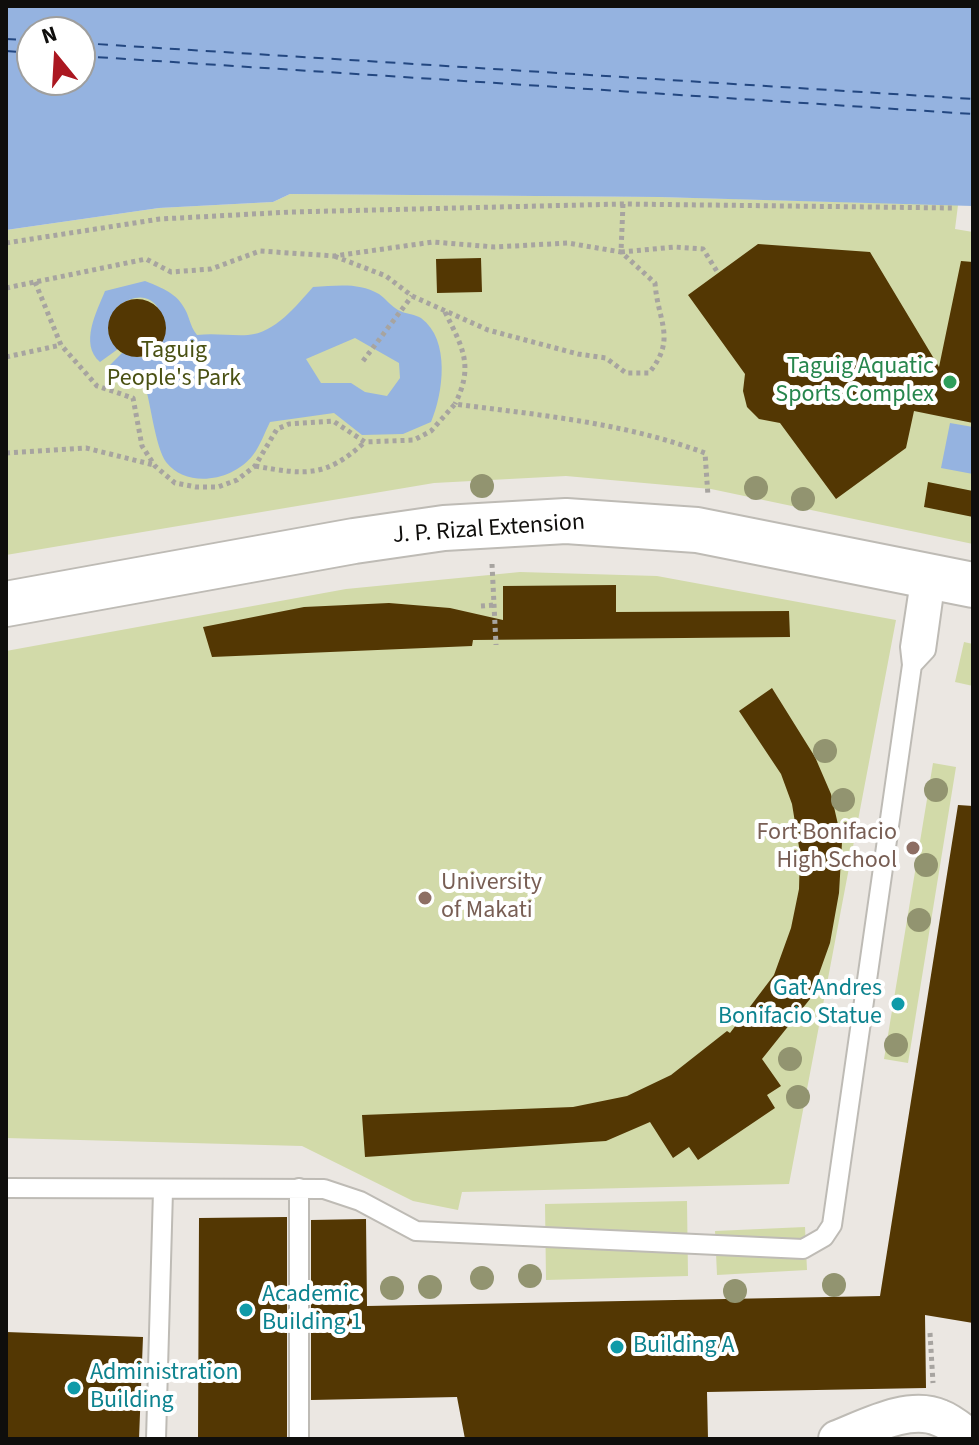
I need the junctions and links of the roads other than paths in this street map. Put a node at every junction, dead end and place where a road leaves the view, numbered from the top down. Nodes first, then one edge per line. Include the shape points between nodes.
1 (943, 579) edge
2 (6, 604) edge
3 (6, 1188) edge
4 (299, 1188) junction
5 (163, 1191) junction
6 (156, 1439) edge
7 (299, 1439) edge
8 (837, 1439) edge
9 (972, 1439) edge

1 - 2 main road, J. P. Rizal Extension via 697,530 566,521 444,528 354,541
1 - 4 lane via 910,647 912,665 832,1225 824,1237 803,1249 416,1231 360,1201 324,1189
3 - 5 lane
4 - 5 lane
4 - 7 lane
5 - 6 lane
8 - 9 street via 920,1414 935,1416

